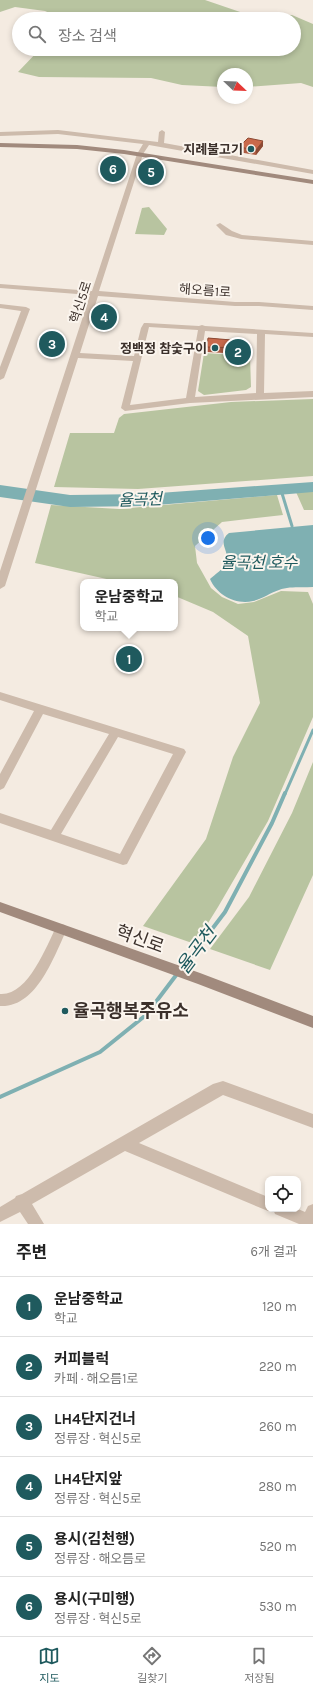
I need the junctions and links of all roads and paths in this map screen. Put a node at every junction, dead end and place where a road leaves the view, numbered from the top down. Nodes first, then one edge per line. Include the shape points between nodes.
1 (162, 132) dead end
2 (0, 134) edge
3 (161, 142) dead end
4 (147, 143) junction
5 (0, 145) edge
6 (140, 154) junction
7 (313, 172) edge
8 (313, 182) edge
9 (220, 225) dead end
10 (313, 243) edge
11 (0, 286) edge
12 (95, 293) junction
13 (0, 306) edge
14 (313, 308) edge
15 (202, 327) junction
16 (261, 331) junction
17 (313, 335) edge
18 (75, 355) junction
19 (138, 359) junction
20 (0, 378) edge
21 (313, 394) edge
22 (260, 395) junction
23 (190, 400) junction
24 (5, 554) edge
25 (0, 586) edge
26 (0, 696) edge
27 (41, 708) junction
28 (116, 731) junction
29 (0, 785) edge
30 (0, 818) edge
31 (53, 837) junction
32 (0, 907) edge
33 (61, 929) junction
34 (0, 1000) edge
35 (313, 1022) edge
36 (313, 1122) edge
37 (122, 1143) junction
38 (21, 1201) junction
39 (265, 1203) edge
40 (289, 1212) edge
41 (0, 1215) edge
42 (310, 1219) edge
43 (37, 1224) edge

1 - 3 street
2 - 4 street via 58,132
4 - 6 street, 혁신5로
4 - 7 street
5 - 6 street via 77,147
6 - 8 street
6 - 12 street, 혁신5로
9 - 10 street via 228,233 242,237
11 - 12 street, 해오름1로
12 - 14 street, 해오름1로
12 - 18 street, 혁신5로
13 - 20 street via 26,309
15 - 16 street
15 - 19 street via 147,325
15 - 23 street
16 - 17 street
16 - 22 street
18 - 19 street
18 - 24 street, 혁신5로 via 19,528
19 - 23 street via 125,408
21 - 22 street
22 - 23 street
24 - 25 street, 혁신5로
26 - 27 street
27 - 28 street
27 - 29 street
28 - 31 street
28 - 31 street via 180,752 123,860
30 - 31 street
32 - 33 street, 혁신로
33 - 34 street via 32,984 23,994
33 - 35 street, 혁신로
36 - 37 street via 223,1088
37 - 38 street
37 - 39 street
38 - 41 street
38 - 43 street
40 - 42 street

